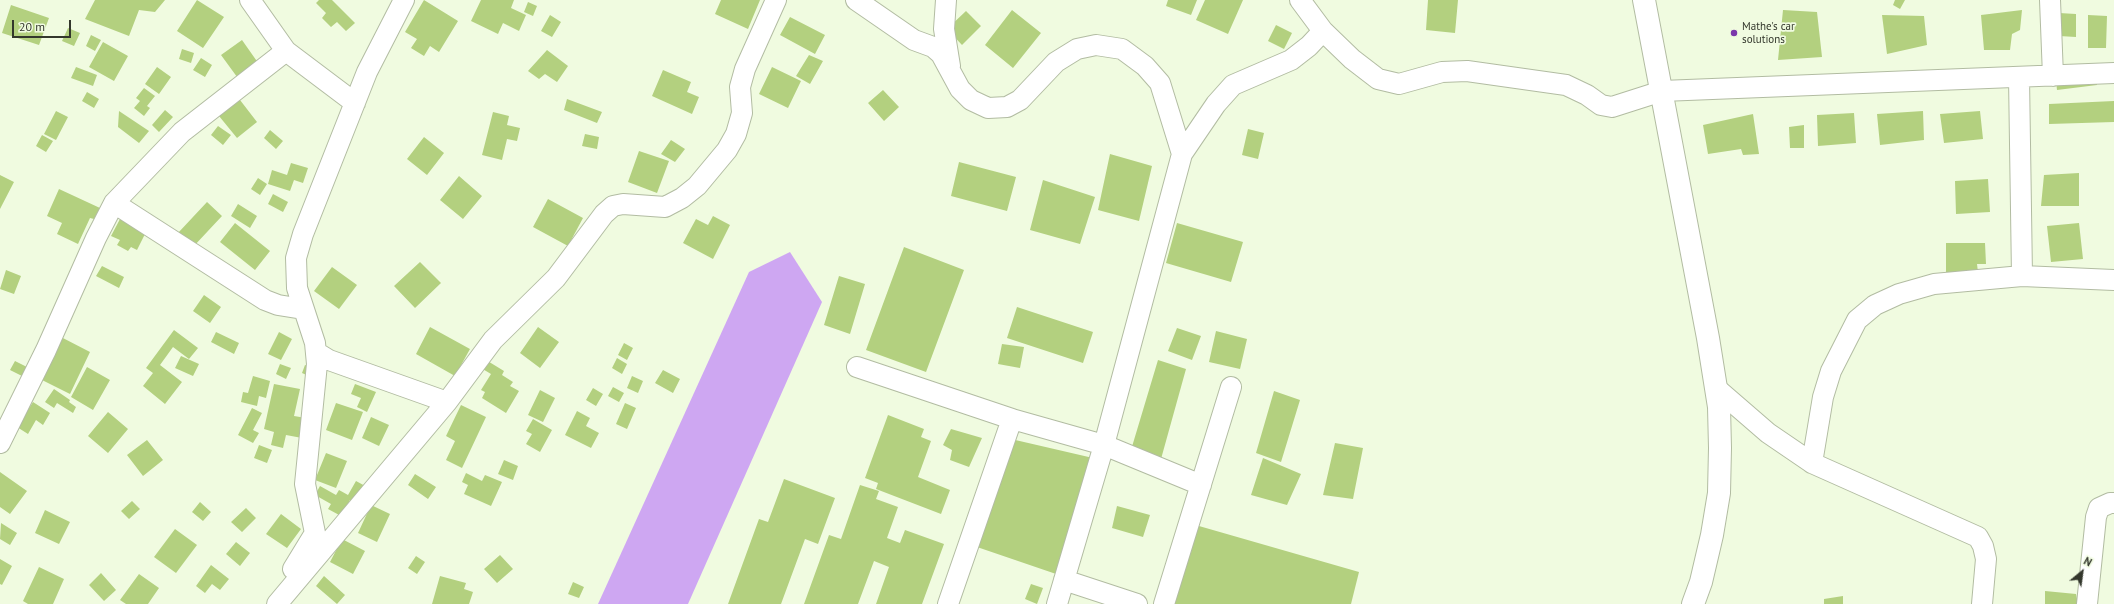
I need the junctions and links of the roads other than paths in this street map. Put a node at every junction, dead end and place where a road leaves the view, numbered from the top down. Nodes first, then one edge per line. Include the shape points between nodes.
1 (250, 0) edge
2 (404, 0) edge
3 (776, 0) edge
4 (856, 0) edge
5 (946, 0) edge
6 (1300, 0) edge
7 (1644, 0) edge
8 (2050, 0) edge
9 (1323, 31) junction
10 (286, 51) junction
11 (2114, 73) edge
12 (952, 74) junction
13 (2053, 76) junction
14 (2019, 77) junction
15 (1662, 91) junction
16 (355, 103) junction
17 (1182, 154) junction
18 (114, 203) junction
19 (2022, 276) junction
20 (2114, 280) edge
21 (303, 309) junction
22 (316, 352) junction
23 (857, 367) dead end
24 (1231, 388) dead end
25 (1716, 388) junction
26 (448, 402) junction
27 (1012, 419) junction
28 (0, 443) edge
29 (1104, 445) junction
30 (1812, 463) junction
31 (1201, 485) junction
32 (2114, 503) edge
33 (1064, 580) junction
34 (271, 604) edge
35 (276, 604) edge
36 (948, 604) edge
37 (1057, 604) edge
38 (1137, 604) edge
39 (1164, 604) edge
40 (1693, 604) edge
41 (1982, 604) edge
42 (2087, 604) edge

1 - 10 street
2 - 16 street via 367,72
3 - 26 street via 745,68 740,87 742,113 736,134 727,150 697,186 677,201 665,207 623,204 613,206 604,214 556,278 493,340
4 - 12 street via 909,37 933,47 941,54
5 - 12 street via 944,29
6 - 9 street
7 - 15 street
8 - 13 street
9 - 15 street via 1352,59 1378,79 1399,84 1442,72 1467,72 1566,85 1601,105 1612,107
9 - 17 street via 1291,60 1233,85 1216,104
10 - 16 street
10 - 18 street via 182,132
11 - 13 street
12 - 17 street via 960,89 971,100 988,108 1007,107 1020,100 1056,62 1077,49 1096,45 1122,49 1145,66 1160,82
13 - 14 street
14 - 15 street
14 - 19 street
15 - 25 street
16 - 21 street via 296,258 297,288
17 - 29 street
18 - 21 street via 265,300 278,306
18 - 28 street
19 - 20 street
19 - 30 street via 1934,284 1899,294 1875,305 1857,320 1831,371 1823,397
21 - 22 street
22 - 26 street via 330,360
22 - 34 street via 305,484 315,534
23 - 27 street
24 - 31 street
25 - 30 street via 1768,433
25 - 40 street via 1720,448 1719,493 1701,582
26 - 35 street
27 - 29 street
27 - 36 street
29 - 31 street
29 - 33 street
30 - 41 street via 1978,537 1984,546 1986,559
31 - 39 street
32 - 42 street via 2099,508 2096,517
33 - 37 street
33 - 38 street

